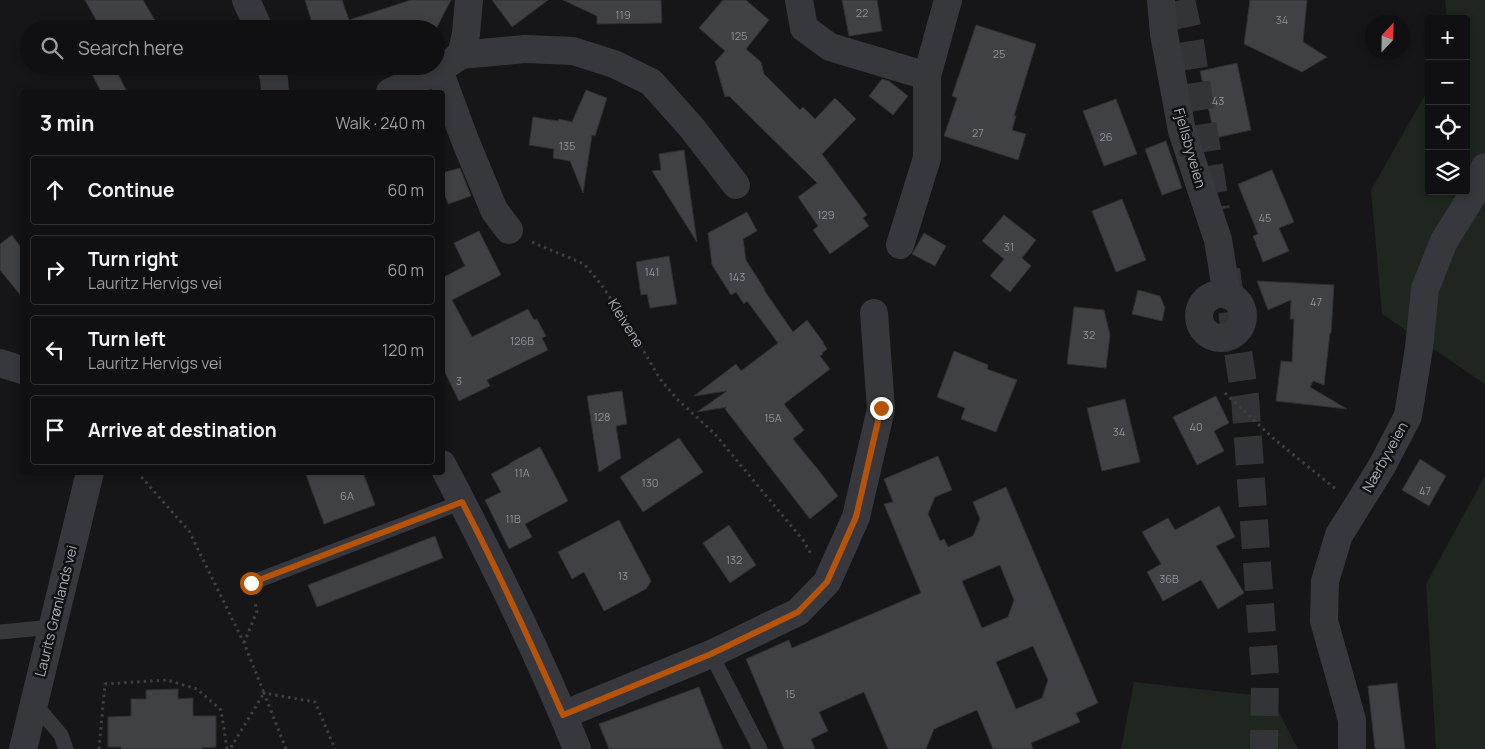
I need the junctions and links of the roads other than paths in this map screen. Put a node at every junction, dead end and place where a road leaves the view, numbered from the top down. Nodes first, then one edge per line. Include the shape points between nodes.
1 (246, 0) edge
2 (469, 0) edge
3 (799, 0) edge
4 (948, 0) edge
5 (1161, 0) edge
6 (255, 20) edge
7 (450, 62) junction
8 (445, 64) edge
9 (273, 75) edge
10 (424, 75) edge
11 (928, 76) junction
12 (275, 90) edge
13 (394, 90) edge
14 (1485, 167) edge
15 (736, 185) dead end
16 (509, 230) road end
17 (900, 245) dead end
18 (1227, 295) tunnel mouth
19 (874, 313) dead end
20 (0, 363) edge
21 (20, 369) edge
22 (445, 470) edge
23 (89, 475) edge
24 (462, 502) junction
25 (251, 583) road end
26 (52, 627) junction
27 (0, 632) edge
28 (711, 654) junction
29 (34, 703) junction
30 (563, 715) junction
31 (23, 749) edge
32 (66, 749) edge
33 (576, 749) edge
34 (760, 749) edge
35 (1352, 749) edge

1 - 6 street
2 - 7 street via 466,34
3 - 11 street via 804,28 830,47
4 - 11 street
5 - 18 street, Fjellsbyveien via 1182,131 1218,240
7 - 8 street
7 - 15 street via 525,49 573,51 614,64 651,82
7 - 16 street via 465,140 494,210
9 - 12 street
10 - 13 street
11 - 17 street via 927,158
14 - 35 street, Nærbyveien via 1472,196 1444,241 1425,289 1408,416 1382,466 1339,535 1325,581 1324,621 1352,720
19 - 28 street via 881,408 856,517 827,582 798,612
20 - 21 street
22 - 24 street
23 - 26 street, Laurits Grønlands vei
24 - 25 lane
24 - 30 street via 529,637
26 - 27 lane
26 - 29 street, Laurits Grønlands vei
28 - 30 street
28 - 34 lane
29 - 31 street, Laurits Grønlands vei
29 - 32 lane via 61,735
30 - 33 street

